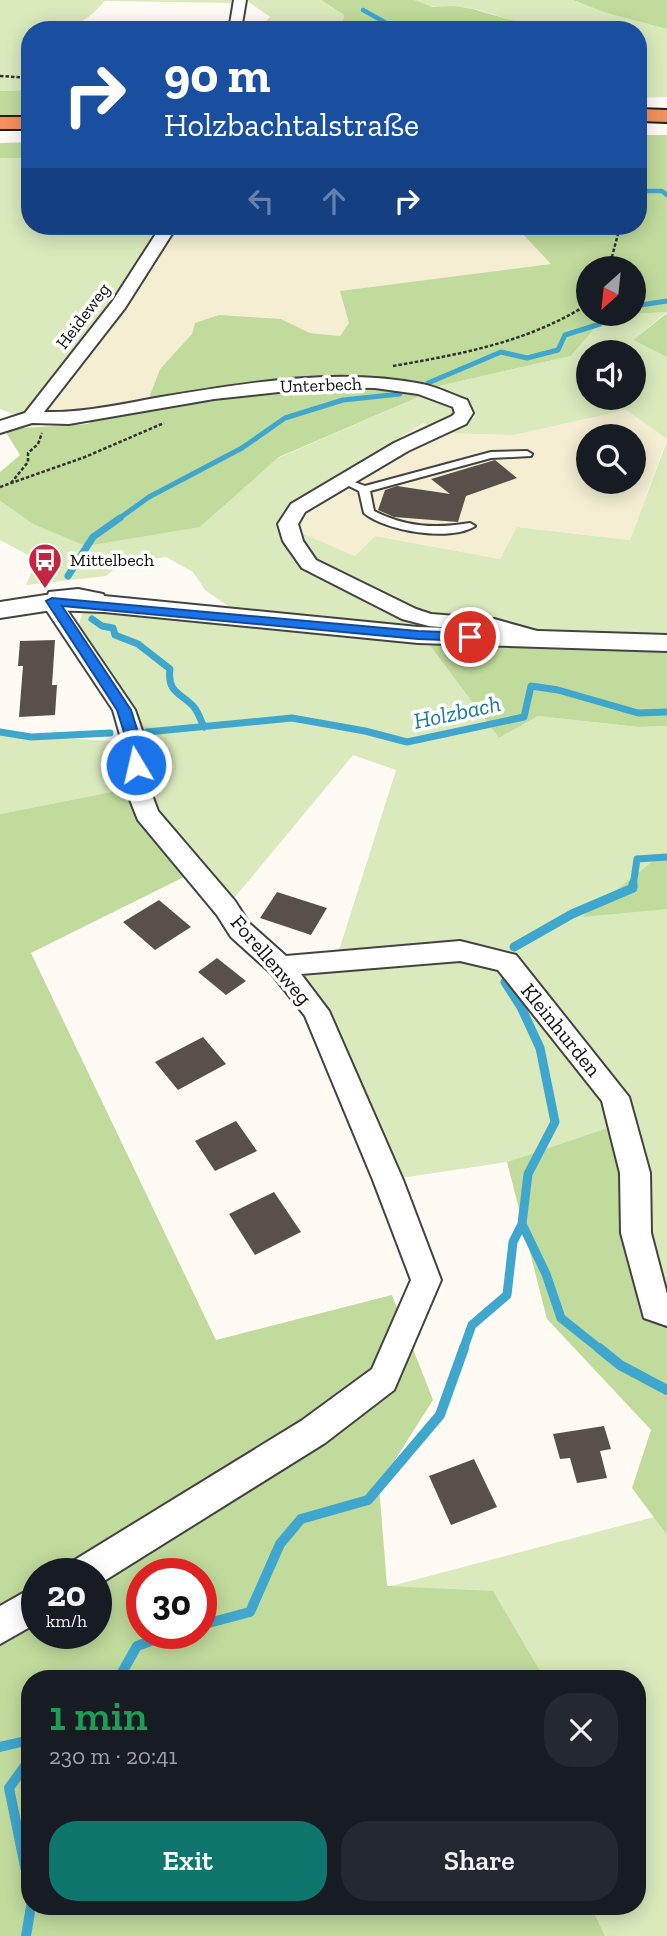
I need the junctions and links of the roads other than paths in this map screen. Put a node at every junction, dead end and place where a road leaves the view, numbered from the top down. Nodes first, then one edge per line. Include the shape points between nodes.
1 (240, 0) edge
2 (236, 21) edge
3 (647, 116) edge
4 (667, 116) edge
5 (0, 123) edge
6 (21, 123) edge
7 (647, 128) edge
8 (667, 128) edge
9 (21, 135) edge
10 (0, 136) edge
11 (163, 235) edge
12 (33, 419) junction
13 (0, 426) edge
14 (527, 454) dead end
15 (344, 481) junction
16 (364, 489) junction
17 (470, 526) dead end
18 (52, 601) junction
19 (0, 610) edge
20 (548, 641) junction
21 (667, 643) edge
22 (280, 965) junction
23 (667, 1312) edge
24 (313, 1432) joint
25 (109, 1558) edge
26 (21, 1613) edge
27 (0, 1626) edge

1 - 2 street
3 - 4 highway
5 - 6 highway
7 - 8 highway
9 - 10 highway
11 - 12 street, Heideweg via 119,304
12 - 13 street
12 - 15 street, Unterbech via 119,411 292,383 411,385 440,392 461,404 464,413 459,420
14 - 16 lane via 491,455
15 - 16 lane
15 - 20 street, Unterbech via 298,508 288,524 309,564 409,614 494,626
16 - 17 lane via 369,513 382,520 411,530 442,532
18 - 19 street
18 - 20 street via 418,635
18 - 22 street, Forellenweg via 124,710 134,742 137,787 147,814 240,930
20 - 21 street
22 - 23 street, Kleinhurden via 460,951 507,962 615,1097 635,1173 636,1233 655,1308
22 - 24 street, Forellenweg via 316,1011 426,1280 383,1379
24 - 25 street
26 - 27 street

